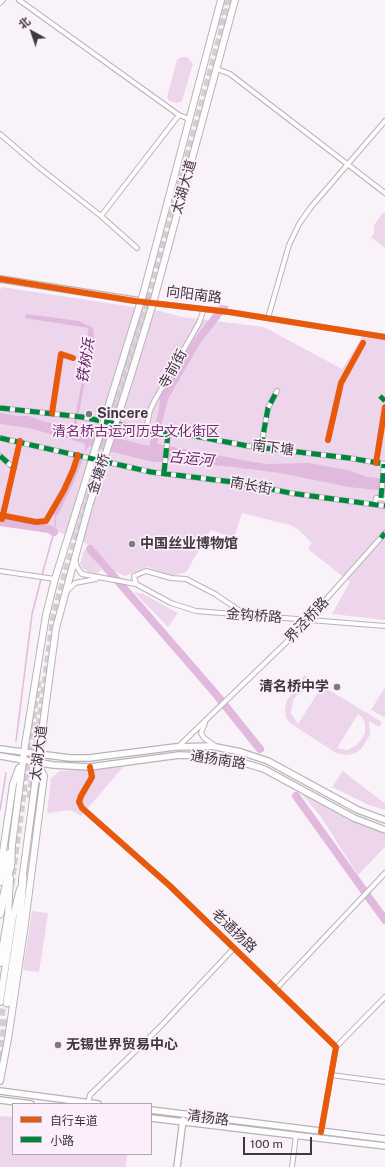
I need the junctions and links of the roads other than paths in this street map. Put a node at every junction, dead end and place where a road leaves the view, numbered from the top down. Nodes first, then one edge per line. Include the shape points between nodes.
1 (3, 0) edge
2 (19, 0) edge
3 (221, 0) edge
4 (235, 0) edge
5 (0, 3) edge
6 (216, 69) junction
7 (179, 115) junction
8 (189, 120) junction
9 (385, 121) edge
10 (0, 134) edge
11 (347, 165) junction
12 (385, 193) edge
13 (101, 216) junction
14 (137, 248) dead end
15 (0, 279) edge
16 (141, 301) junction
17 (153, 302) junction
18 (206, 309) junction
19 (268, 318) junction
20 (385, 337) edge
21 (131, 375) joint
22 (277, 391) dead end
23 (0, 408) edge
24 (148, 431) junction
25 (168, 433) junction
26 (0, 438) edge
27 (261, 447) junction
28 (0, 456) edge
29 (384, 464) edge
30 (14, 468) dead end
31 (164, 473) junction
32 (381, 498) edge
33 (375, 505) junction
34 (89, 506) joint
35 (385, 506) edge
36 (385, 533) edge
37 (383, 539) edge
38 (75, 555) junction
39 (0, 571) edge
40 (103, 578) junction
41 (55, 579) junction
42 (136, 584) junction
43 (63, 596) junction
44 (241, 615) junction
45 (309, 619) junction
46 (385, 626) edge
47 (207, 719) junction
48 (179, 746) junction
49 (217, 748) junction
50 (0, 749) edge
51 (24, 752) junction
52 (38, 754) junction
53 (0, 756) edge
54 (23, 760) junction
55 (37, 762) junction
56 (90, 767) junction
57 (385, 820) edge
58 (385, 830) edge
59 (12, 845) junction
60 (11, 862) junction
61 (0, 872) edge
62 (385, 873) edge
63 (23, 877) joint
64 (0, 882) edge
65 (0, 914) edge
66 (234, 948) junction
67 (0, 963) edge
68 (276, 989) junction
69 (385, 997) edge
70 (4, 1002) edge
71 (336, 1047) junction
72 (331, 1075) junction
73 (0, 1081) edge
74 (385, 1082) edge
75 (0, 1092) edge
76 (0, 1100) edge
77 (23, 1103) edge
78 (88, 1103) joint
79 (152, 1110) edge
80 (184, 1114) junction
81 (152, 1118) edge
82 (182, 1122) junction
83 (321, 1132) junction
84 (296, 1135) junction
85 (385, 1140) edge
86 (385, 1146) edge
87 (177, 1167) edge
88 (292, 1167) edge

1 - 5 street
2 - 7 street
3 - 8 main road, 太湖大道
4 - 6 main road, 太湖大道
6 - 11 street via 230,74
6 - 17 main road, 太湖大道
7 - 8 street
7 - 13 street
8 - 16 main road, 太湖大道
9 - 11 street
10 - 13 street
11 - 12 street
11 - 19 street via 299,224 289,245
13 - 14 street
15 - 16 main road, 向阳南路
16 - 17 main road, 向阳南路
16 - 41 main road, 太湖大道, bridge
17 - 18 street, 向阳南路
17 - 21 main road, 太湖大道
18 - 19 street, 向阳南路
18 - 24 street, 寺前街 via 150,410
19 - 20 street, 向阳南路 via 316,328
21 - 34 main road, 金塘桥, bridge
22 - 27 street via 268,408
23 - 24 street via 75,417
24 - 25 street, 南下塘
25 - 27 street, 南下塘
25 - 31 street
26 - 31 street, 南长街
27 - 29 street, 南下塘
28 - 30 street
29 - 32 street
31 - 33 street, 南长街
32 - 33 street
33 - 35 street, 南长街
34 - 38 main road, 太湖大道
36 - 37 street, 界泾桥路
37 - 45 street, 界泾桥路
38 - 40 street, 金钩桥路 via 77,567 82,574
38 - 43 main road, 太湖大道
39 - 41 street
40 - 42 street, 金钩桥路
40 - 43 street via 75,583
41 - 51 main road, 太湖大道 via 45,622
42 - 44 street, 金钩桥路 via 183,608
42 - 44 street via 134,576 146,571 186,579 215,594 240,611
43 - 52 main road, 太湖大道
44 - 45 street, 金钩桥路
45 - 46 street, 金钩桥路
45 - 47 street, 界泾桥路
47 - 48 street, 界泾桥路
47 - 49 street via 201,733
48 - 49 main road, 通扬南路
48 - 52 main road, 通扬南路 via 89,758
49 - 57 main road, 通扬南路 via 268,761 358,810
50 - 51 main road, 通扬南路
51 - 52 main road, 通扬南路
51 - 54 main road, 太湖大道
52 - 55 main road, 太湖大道
53 - 54 main road, 通扬南路
54 - 55 main road, 通扬南路
54 - 59 main road, 太湖大道
54 - 61 main road via 13,784
55 - 56 main road, 通扬南路
55 - 63 main road, 太湖大道
55 - 73 main road via 44,776 24,931
56 - 58 main road, 通扬南路 via 179,755 238,761 264,769 354,818
56 - 66 street, 老通扬路 via 92,777 79,802 82,808 170,886
59 - 60 main road, 太湖大道
59 - 64 main road
60 - 65 highway
60 - 67 main road, 太湖大道 via 8,914
62 - 68 street
63 - 70 highway via 20,917
66 - 68 street, 老通扬路
66 - 78 street via 159,1028 90,1095
68 - 71 street, 老通扬路
69 - 71 street
71 - 72 street
72 - 74 street
72 - 83 street
75 - 78 main road
76 - 77 main road
79 - 80 main road, 清扬路
80 - 82 main road
80 - 83 main road, 清扬路
81 - 82 main road, 清扬路
82 - 84 main road, 清扬路
82 - 87 main road
83 - 85 main road, 清扬路
84 - 86 main road, 清扬路
84 - 88 street

